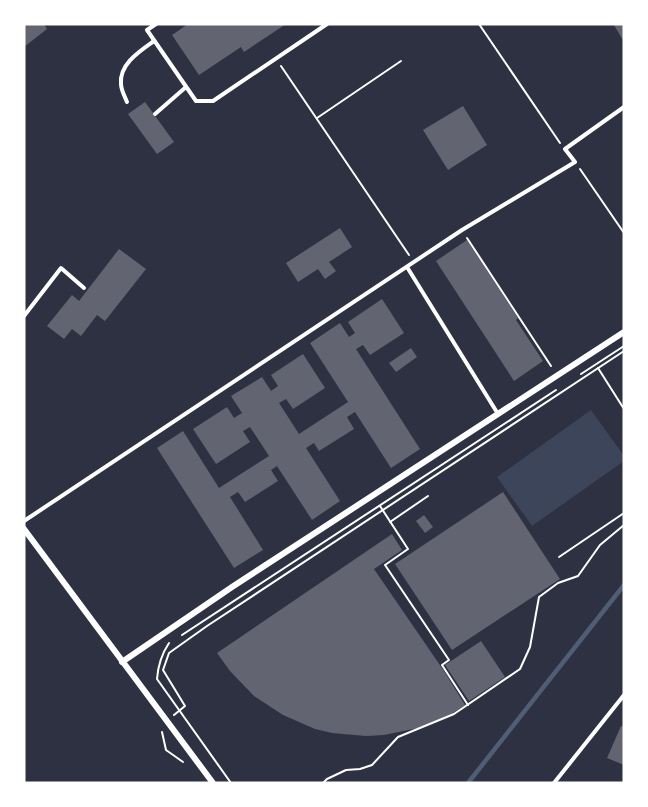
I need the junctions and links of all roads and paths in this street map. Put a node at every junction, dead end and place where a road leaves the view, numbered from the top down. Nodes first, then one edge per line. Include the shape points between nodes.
1 (156, 24) edge
2 (327, 24) edge
3 (479, 24) edge
4 (154, 41) junction
5 (276, 58) junction
6 (401, 61) dead end
7 (186, 87) junction
8 (127, 102) dead end
9 (624, 107) edge
10 (155, 114) dead end
11 (317, 118) junction
12 (565, 149) junction
13 (575, 162) junction
14 (462, 230) junction
15 (624, 233) edge
16 (415, 262) junction
17 (407, 267) junction
18 (84, 288) dead end
19 (24, 316) edge
20 (624, 332) edge
21 (624, 346) edge
22 (624, 351) edge
23 (598, 368) junction
24 (580, 374) dead end
25 (558, 375) junction
26 (563, 386) dead end
27 (624, 408) edge
28 (499, 415) junction
29 (428, 496) dead end
30 (380, 506) junction
31 (382, 510) junction
32 (623, 515) edge
33 (24, 520) edge
34 (390, 522) junction
35 (624, 525) edge
36 (24, 530) edge
37 (558, 557) dead end
38 (179, 637) dead end
39 (169, 643) dead end
40 (122, 662) junction
41 (624, 695) edge
42 (468, 705) junction
43 (178, 711) junction
44 (213, 783) edge
45 (231, 783) edge
46 (323, 783) edge
47 (554, 783) edge

1 - 4 lane via 147,30
2 - 5 lane
3 - 12 path
4 - 7 lane
4 - 8 lane via 133,56 122,75 120,86
5 - 7 lane via 213,101 196,101
5 - 11 path
6 - 11 path
7 - 10 lane
9 - 12 lane
11 - 16 path
12 - 13 lane
13 - 14 lane
13 - 15 path
14 - 16 lane
14 - 25 path
16 - 17 lane
17 - 28 lane
17 - 33 lane
18 - 19 lane via 62,268
20 - 25 street
21 - 24 path
22 - 23 path
23 - 27 path
23 - 31 path
25 - 28 street
26 - 30 path
28 - 40 street
29 - 34 path
30 - 31 path
30 - 38 path
31 - 34 path
31 - 43 path via 169,653 163,670 185,706
32 - 37 path
34 - 42 path via 408,549 385,565 449,660 442,665
35 - 42 path via 600,545 578,576 558,583 539,597 530,647 520,669
36 - 40 street
39 - 43 path via 162,654 157,679
40 - 44 street
41 - 47 lane
42 - 46 path via 398,737 372,765 346,770
43 - 45 path

